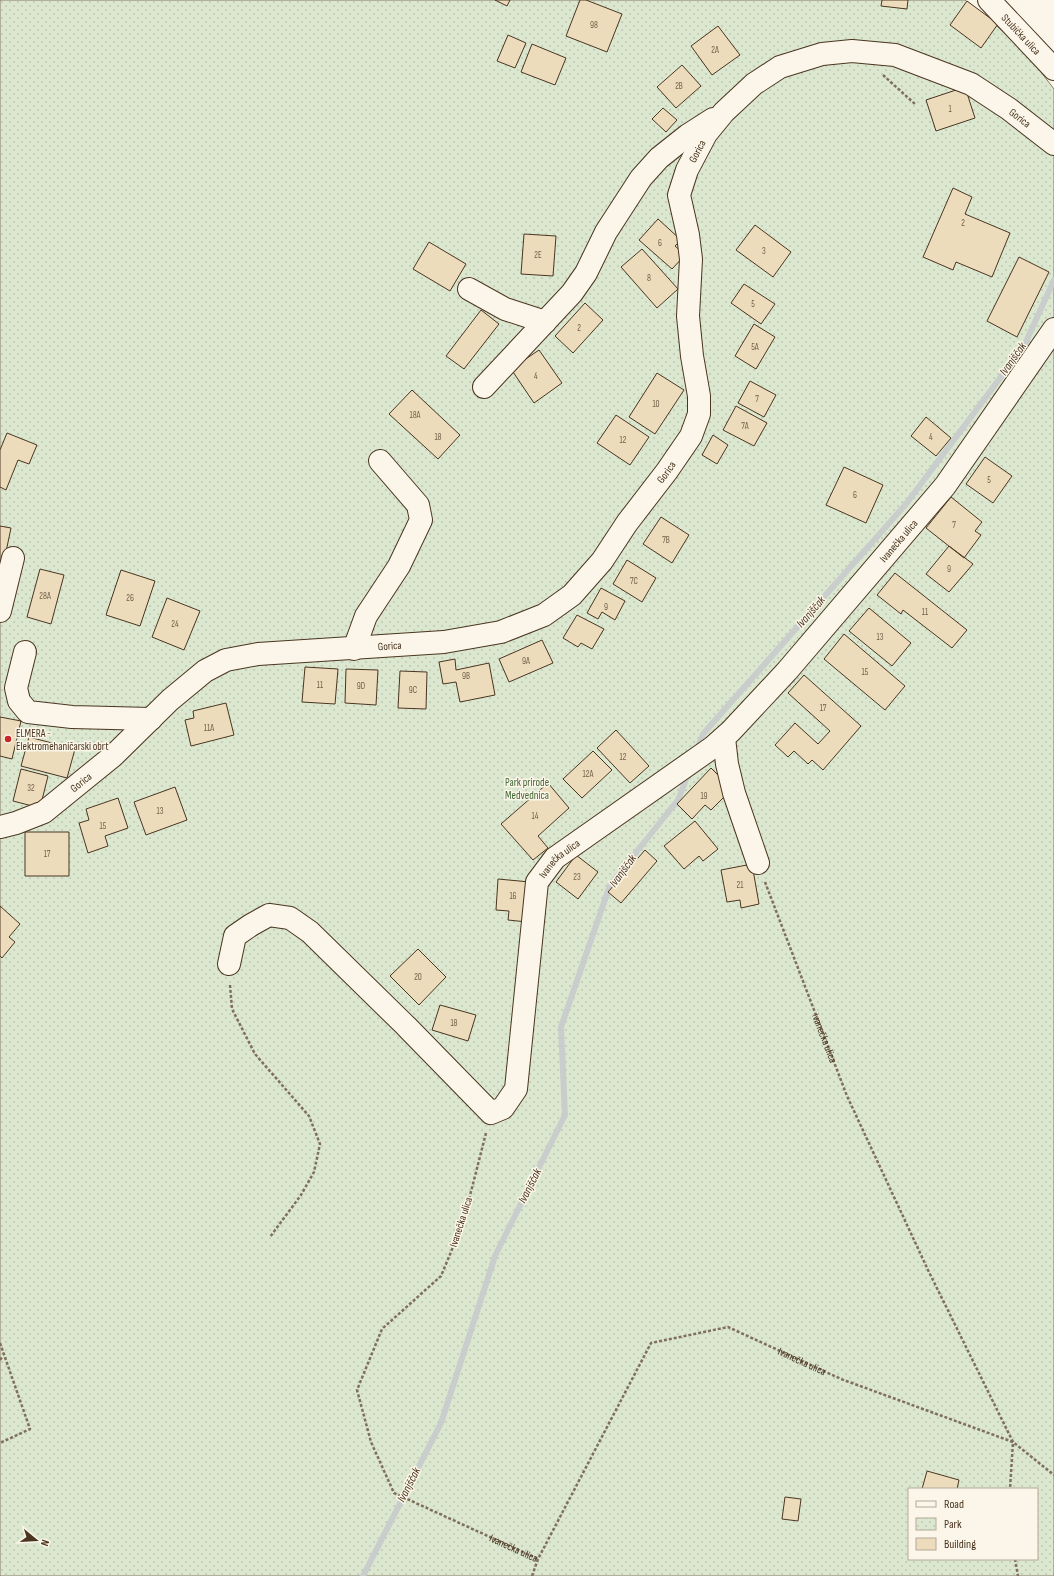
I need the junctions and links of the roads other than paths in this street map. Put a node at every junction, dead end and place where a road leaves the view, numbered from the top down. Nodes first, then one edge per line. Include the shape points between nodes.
1 (989, 0) edge
2 (1054, 68) edge
3 (724, 112) junction
4 (1054, 144) edge
5 (469, 289) dead end
6 (545, 322) junction
7 (1054, 329) edge
8 (484, 387) dead end
9 (380, 461) dead end
10 (13, 558) dead end
11 (0, 611) edge
12 (354, 648) junction
13 (25, 652) dead end
14 (151, 719) junction
15 (719, 743) junction
16 (0, 827) edge
17 (758, 864) road end
18 (229, 964) road end

1 - 2 street, Stubička ulica
3 - 4 street, Gorica via 754,84 780,67 822,54 852,51 895,55 971,84 1009,109
3 - 6 street, Gorica via 688,135 641,178 606,232 586,273 572,293
3 - 12 street, Gorica via 706,134 679,195 691,259 688,316 699,396 699,414 691,436 627,523 602,562 572,595 544,615 501,632 444,642
5 - 6 street via 505,309
6 - 8 street, Gorica
7 - 15 street, Ivanečka ulica via 945,486 787,671
9 - 12 street via 418,505 421,520 399,566 366,616
10 - 11 street
12 - 14 street, Gorica via 258,654 226,660 204,671
13 - 14 street via 16,688 19,701 28,712 72,717
14 - 16 street, Gorica via 113,756 44,812
15 - 17 street
15 - 18 street, Ivanečka ulica via 555,858 537,882 516,1089 503,1108 491,1113 310,932 290,918 269,915 235,936

